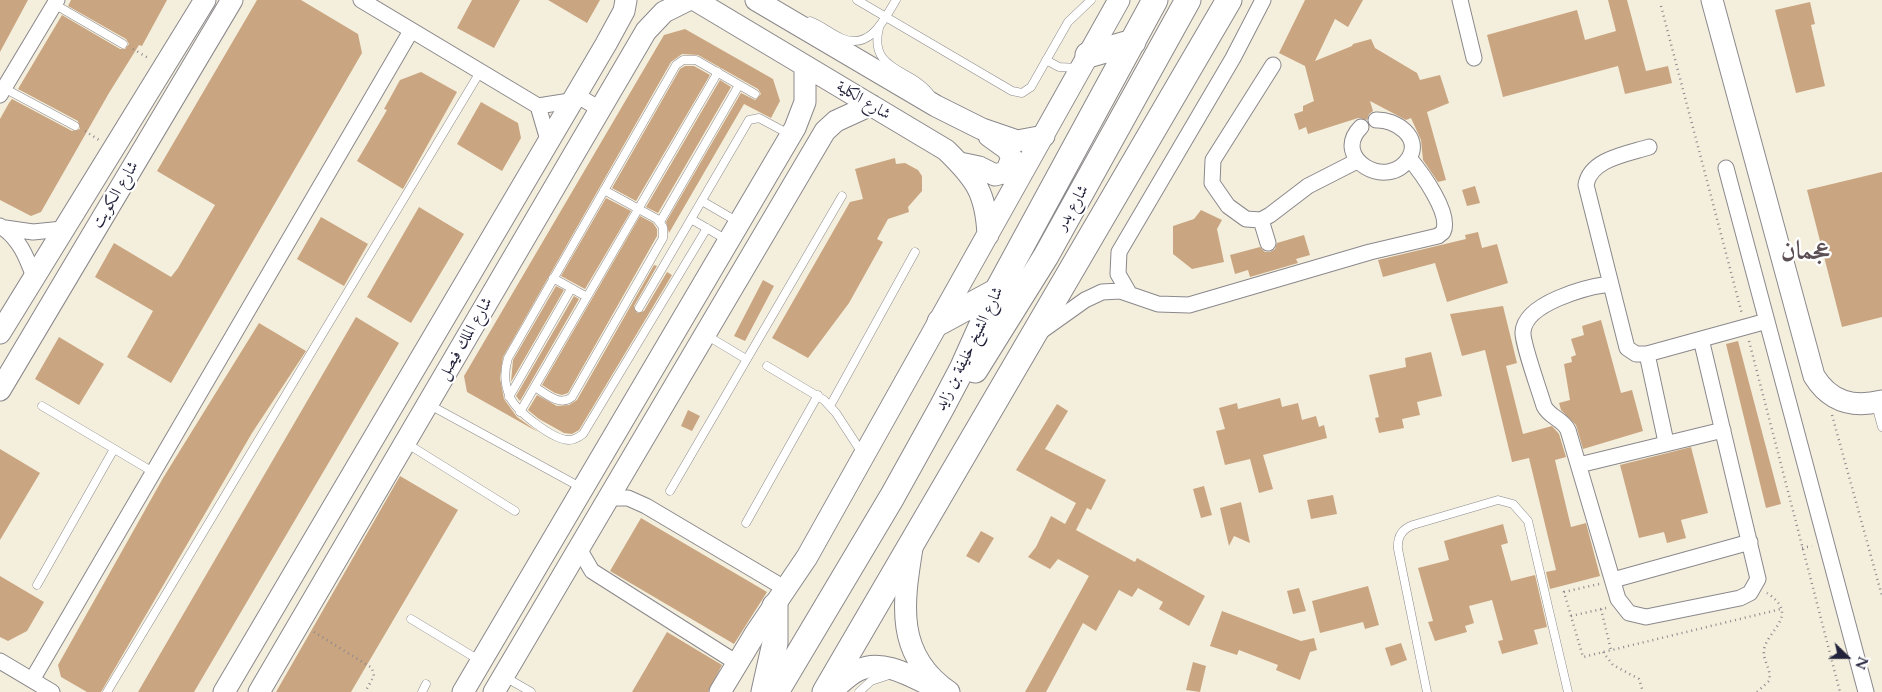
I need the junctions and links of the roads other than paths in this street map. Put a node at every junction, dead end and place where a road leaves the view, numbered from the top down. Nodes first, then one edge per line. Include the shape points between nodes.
1 (205, 0) edge
2 (361, 0) edge
3 (626, 0) edge
4 (688, 0) edge
5 (695, 0) edge
6 (756, 0) edge
7 (857, 0) edge
8 (896, 0) edge
9 (1091, 0) edge
10 (1119, 0) edge
11 (1155, 0) edge
12 (1188, 0) edge
13 (1229, 0) edge
14 (1248, 0) edge
15 (1263, 0) edge
16 (1460, 0) edge
17 (1712, 0) edge
18 (56, 2) edge
19 (231, 3) edge
20 (777, 13) junction
21 (886, 17) junction
22 (879, 28) junction
23 (411, 31) junction
24 (1133, 42) junction
25 (124, 44) road end
26 (1197, 58) junction
27 (1474, 58) dead end
28 (1046, 60) junction
29 (1084, 61) junction
30 (1273, 65) dead end
31 (806, 67) junction
32 (480, 72) junction
33 (718, 72) junction
34 (739, 85) junction
35 (1, 89) edge
36 (754, 94) dead end
37 (572, 101) junction
38 (871, 105) junction
39 (538, 106) junction
40 (936, 106) junction
41 (597, 116) junction
42 (1376, 120) dead end
43 (75, 126) road end
44 (1361, 127) dead end
45 (982, 129) junction
46 (791, 135) junction
47 (1044, 136) junction
48 (548, 140) junction
49 (1648, 147) dead end
50 (1409, 158) junction
51 (1357, 161) junction
52 (960, 163) junction
53 (1726, 168) dead end
54 (604, 190) junction
55 (842, 196) dead end
56 (702, 201) junction
57 (638, 209) junction
58 (691, 219) junction
59 (1261, 220) junction
60 (660, 222) junction
61 (2, 227) edge
62 (707, 228) junction
63 (63, 229) junction
64 (732, 231) junction
65 (764, 234) junction
66 (988, 236) junction
67 (1268, 243) dead end
68 (915, 252) dead end
69 (34, 277) junction
70 (553, 278) junction
71 (1610, 284) junction
72 (571, 289) junction
73 (997, 291) junction
74 (1129, 293) junction
75 (586, 298) junction
76 (639, 308) dead end
77 (940, 322) junction
78 (1767, 322) junction
79 (0, 333) edge
80 (706, 335) junction
81 (1035, 336) junction
82 (1701, 339) junction
83 (1646, 354) junction
84 (746, 359) junction
85 (767, 366) dead end
86 (534, 387) junction
87 (0, 390) edge
88 (818, 395) junction
89 (509, 397) junction
90 (1879, 402) edge
91 (428, 404) junction
92 (42, 406) dead end
93 (830, 406) junction
94 (942, 407) junction
95 (520, 412) junction
96 (1882, 427) edge
97 (1723, 430) junction
98 (1666, 442) junction
99 (406, 443) junction
100 (114, 449) junction
101 (864, 456) junction
102 (1578, 465) junction
103 (153, 472) junction
104 (582, 488) junction
105 (670, 491) dead end
106 (609, 498) junction
107 (515, 511) dead end
108 (746, 522) dead end
109 (914, 539) junction
110 (1750, 542) junction
111 (582, 545) junction
112 (1613, 580) junction
113 (37, 585) dead end
114 (781, 598) junction
115 (411, 619) dead end
116 (0, 661) edge
117 (481, 661) junction
118 (737, 663) junction
119 (907, 675) junction
120 (32, 680) junction
121 (426, 684) dead end
122 (498, 684) edge
123 (52, 692) edge
124 (107, 692) edge
125 (224, 692) edge
126 (259, 692) edge
127 (422, 692) edge
128 (463, 692) edge
129 (531, 692) edge
130 (720, 692) edge
131 (764, 692) edge
132 (776, 692) edge
133 (825, 692) edge
134 (831, 692) edge
135 (859, 692) edge
136 (946, 692) edge
137 (950, 692) edge
138 (1428, 692) edge
139 (1568, 692) edge
140 (1866, 692) edge

1 - 63 street, شارع الكويت
2 - 23 street
3 - 37 street, شارع الملك فيصل via 618,22
4 - 41 street, شارع الملك فيصل via 664,12 646,31
5 - 31 street, شارع الكلية
6 - 20 street, شارع الكلية
7 - 21 lane
8 - 21 lane
9 - 28 lane via 1068,22
10 - 29 street
11 - 24 main road, شارع الشيخ خليفة بن زايد
12 - 94 main road, شارع بدر via 1005,323 971,376
13 - 26 main road
14 - 26 main road
15 - 74 street via 1229,65 1119,252 1118,274
16 - 27 street
17 - 90 street via 1814,376 1826,392 1842,402
18 - 25 lane
18 - 35 street
19 - 87 street, شارع الكويت
20 - 22 lane via 802,18 853,41 867,38
20 - 40 street, شارع الكلية
21 - 22 lane
21 - 28 lane via 1017,93 1031,87
22 - 40 lane via 876,43 882,58 925,87
23 - 32 street
23 - 103 street
24 - 29 main road
24 - 73 main road, شارع الشيخ خليفة بن زايد
26 - 81 main road
28 - 29 lane via 1066,68
29 - 47 street
30 - 59 street via 1216,153 1211,168 1212,183 1228,206 1246,218
31 - 38 street, شارع الكلية
31 - 46 street via 805,102
32 - 39 street
32 - 124 lane
33 - 34 lane
33 - 54 lane via 692,59 676,65
33 - 57 lane
34 - 36 lane
34 - 60 lane
35 - 43 lane
37 - 39 street
37 - 41 street via 583,99 589,102
37 - 48 street, شارع الملك فيصل
38 - 52 street, شارع الكلية via 946,150
38 - 65 street via 836,121 825,132
39 - 48 street
40 - 45 street, شارع الكلية
41 - 91 street, شارع الملك فيصل
42 - 50 street via 1394,123 1408,134 1412,146
44 - 51 street via 1353,141
45 - 47 street, شارع الكلية via 1018,141
45 - 52 street via 1010,154 1012,162 1006,172 995,175
46 - 56 lane via 759,118 749,120
46 - 64 street
47 - 66 street
48 - 125 street, شارع الملك فيصل
49 - 71 street via 1601,163 1587,178 1586,192
50 - 51 street via 1398,168 1384,172 1369,170
50 - 74 street via 1433,191 1446,222 1438,236 1348,258 1196,304 1158,304
51 - 59 street via 1308,186
52 - 66 street, شارع الكلية via 983,197
53 - 78 street
54 - 57 lane
54 - 70 lane
55 - 84 lane
56 - 58 lane
56 - 64 lane
57 - 60 lane
57 - 75 lane
58 - 62 lane
58 - 76 lane
59 - 67 street
60 - 86 lane via 664,232 660,244 572,397 558,401
61 - 63 street via 33,232
61 - 69 street via 23,250
62 - 64 lane
62 - 95 lane via 583,434 573,440 563,440
63 - 69 street, شارع الكويت
64 - 65 street via 749,218 763,228
64 - 104 street
65 - 80 street
66 - 77 street
68 - 93 lane
69 - 79 street, شارع الكويت
70 - 72 lane
70 - 89 lane via 508,358 505,378
71 - 83 street via 1624,343 1631,351
71 - 102 street via 1580,290 1553,301 1528,319 1522,333 1544,406 1566,425
72 - 75 lane
72 - 89 lane
73 - 77 main road
73 - 94 main road, شارع الشيخ خليفة بن زايد
74 - 81 street via 1111,291 1093,296
75 - 86 lane
77 - 101 street
78 - 82 street
78 - 140 street
80 - 84 lane
80 - 106 street
81 - 109 main road
82 - 83 street
82 - 97 street
83 - 98 street
84 - 105 lane
85 - 88 lane
86 - 95 lane
88 - 93 lane
88 - 108 lane
89 - 95 lane
90 - 96 lane
91 - 99 street, شارع الملك فيصل
91 - 104 lane
92 - 100 lane
93 - 101 lane
94 - 132 main road, شارع الشيخ خليفة بن زايد
97 - 98 street
97 - 110 street
98 - 102 street
99 - 107 lane
99 - 126 street, شارع الملك فيصل
100 - 103 lane
100 - 113 lane
101 - 114 street
102 - 112 street
103 - 120 street
104 - 117 street
106 - 111 street
106 - 114 street via 628,498 646,506
109 - 133 main road
109 - 137 street via 904,599 908,635 926,669
110 - 112 street
110 - 112 street via 1758,573 1754,589 1740,598 1646,617 1635,616 1621,605
111 - 118 street via 582,554 592,572
111 - 122 street
114 - 118 street
114 - 131 main road
115 - 117 lane
116 - 120 street
117 - 128 street
118 - 130 street
119 - 134 street via 882,666 865,667
119 - 135 lane via 877,678
119 - 136 street
120 - 123 street
121 - 127 lane
122 - 129 lane
138 - 139 lane via 1398,539 1404,530 1414,525 1498,500 1514,504 1528,521

